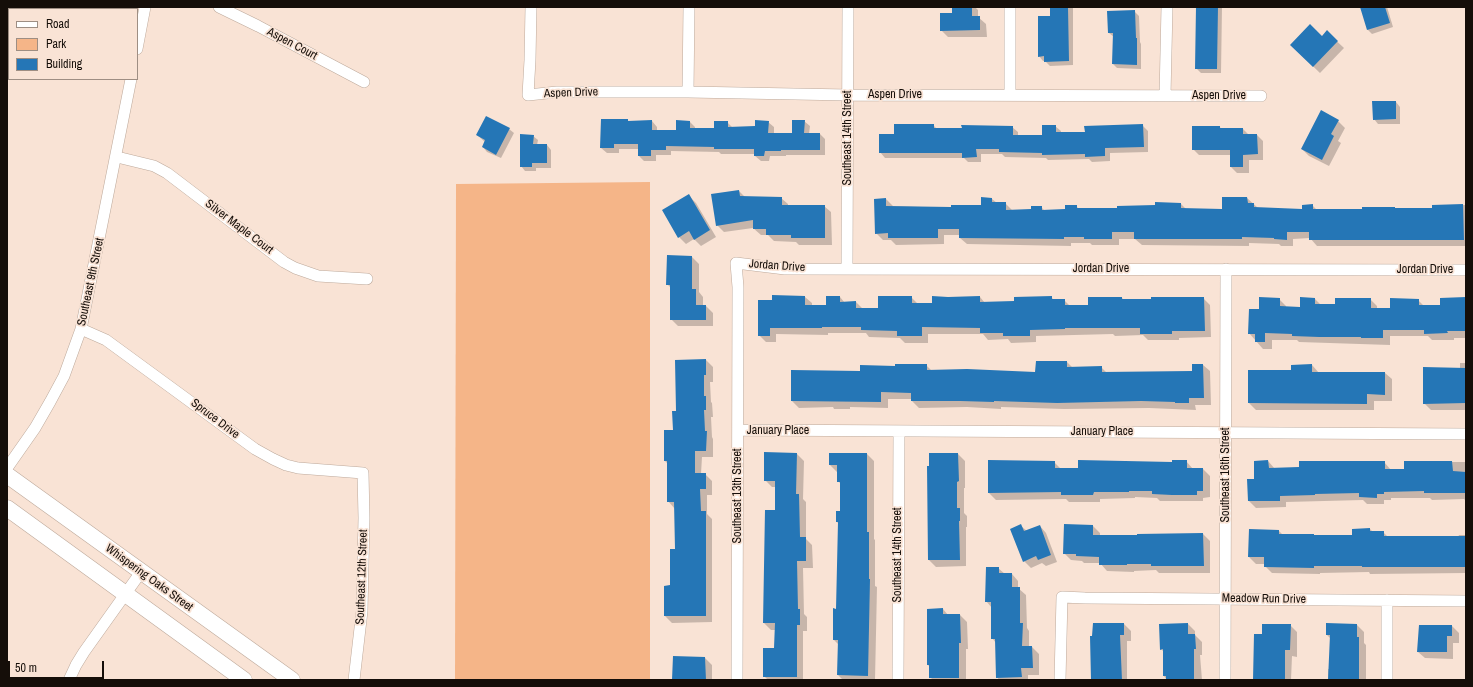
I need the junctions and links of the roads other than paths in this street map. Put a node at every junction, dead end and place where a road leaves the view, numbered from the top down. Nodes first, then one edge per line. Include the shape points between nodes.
1 (145, 7) edge
2 (219, 7) edge
3 (531, 7) edge
4 (689, 7) edge
5 (848, 7) edge
6 (1010, 7) edge
7 (1167, 7) edge
8 (138, 44) edge
9 (131, 80) edge
10 (364, 82) dead end
11 (688, 92) junction
12 (1010, 94) junction
13 (848, 95) junction
14 (1166, 96) junction
15 (1261, 96) dead end
16 (117, 157) junction
17 (736, 263) joint
18 (847, 268) junction
19 (1226, 269) junction
20 (1466, 270) edge
21 (367, 279) dead end
22 (81, 329) junction
23 (738, 430) junction
24 (899, 430) junction
25 (1226, 432) junction
26 (1466, 434) edge
27 (7, 468) edge
28 (363, 473) joint
29 (7, 475) edge
30 (7, 508) edge
31 (141, 572) junction
32 (126, 594) junction
33 (1226, 599) junction
34 (1388, 600) junction
35 (1466, 601) edge
36 (69, 680) edge
37 (244, 680) edge
38 (292, 680) edge
39 (354, 680) edge
40 (737, 680) edge
41 (898, 680) edge
42 (1060, 680) edge
43 (1225, 680) edge
44 (1387, 680) edge

1 - 8 street
2 - 10 street, Aspen Court
3 - 11 street, Aspen Drive via 528,95 557,92
4 - 11 street
5 - 13 street, Southeast 14th Street
6 - 12 street
7 - 14 street
9 - 16 street, Southeast 9th Street
11 - 13 street, Aspen Drive
12 - 13 street, Aspen Drive
12 - 14 street, Aspen Drive
13 - 18 street, Southeast 14th Street
14 - 15 street, Aspen Drive
16 - 21 street, Silver Maple Court via 154,166 167,173 295,268 318,276
16 - 22 street, Southeast 9th Street
17 - 18 street, Jordan Drive via 785,269
17 - 23 street, Southeast 13th Street
18 - 19 street, Jordan Drive
19 - 20 street, Jordan Drive
19 - 25 street, Southeast 16th Street
22 - 27 street, Southeast 9th Street via 64,376 36,428
22 - 28 street, Spruce Drive via 106,340 255,449 273,459 298,468
23 - 24 street, January Place
23 - 40 street, Southeast 13th Street
24 - 25 street, January Place
24 - 41 street, Southeast 14th Street
25 - 26 street, January Place
25 - 33 street, Southeast 16th Street
28 - 39 street, Southeast 12th Street via 362,611
29 - 31 street, Whispering Oaks Street
30 - 32 street
31 - 32 street
31 - 38 street, Whispering Oaks Street
32 - 36 street via 76,664
32 - 37 street
33 - 34 street, Meadow Run Drive
33 - 42 street, Meadow Run Drive via 1062,597
33 - 43 street, Southeast 16th Street
34 - 35 street, Meadow Run Drive
34 - 44 street

